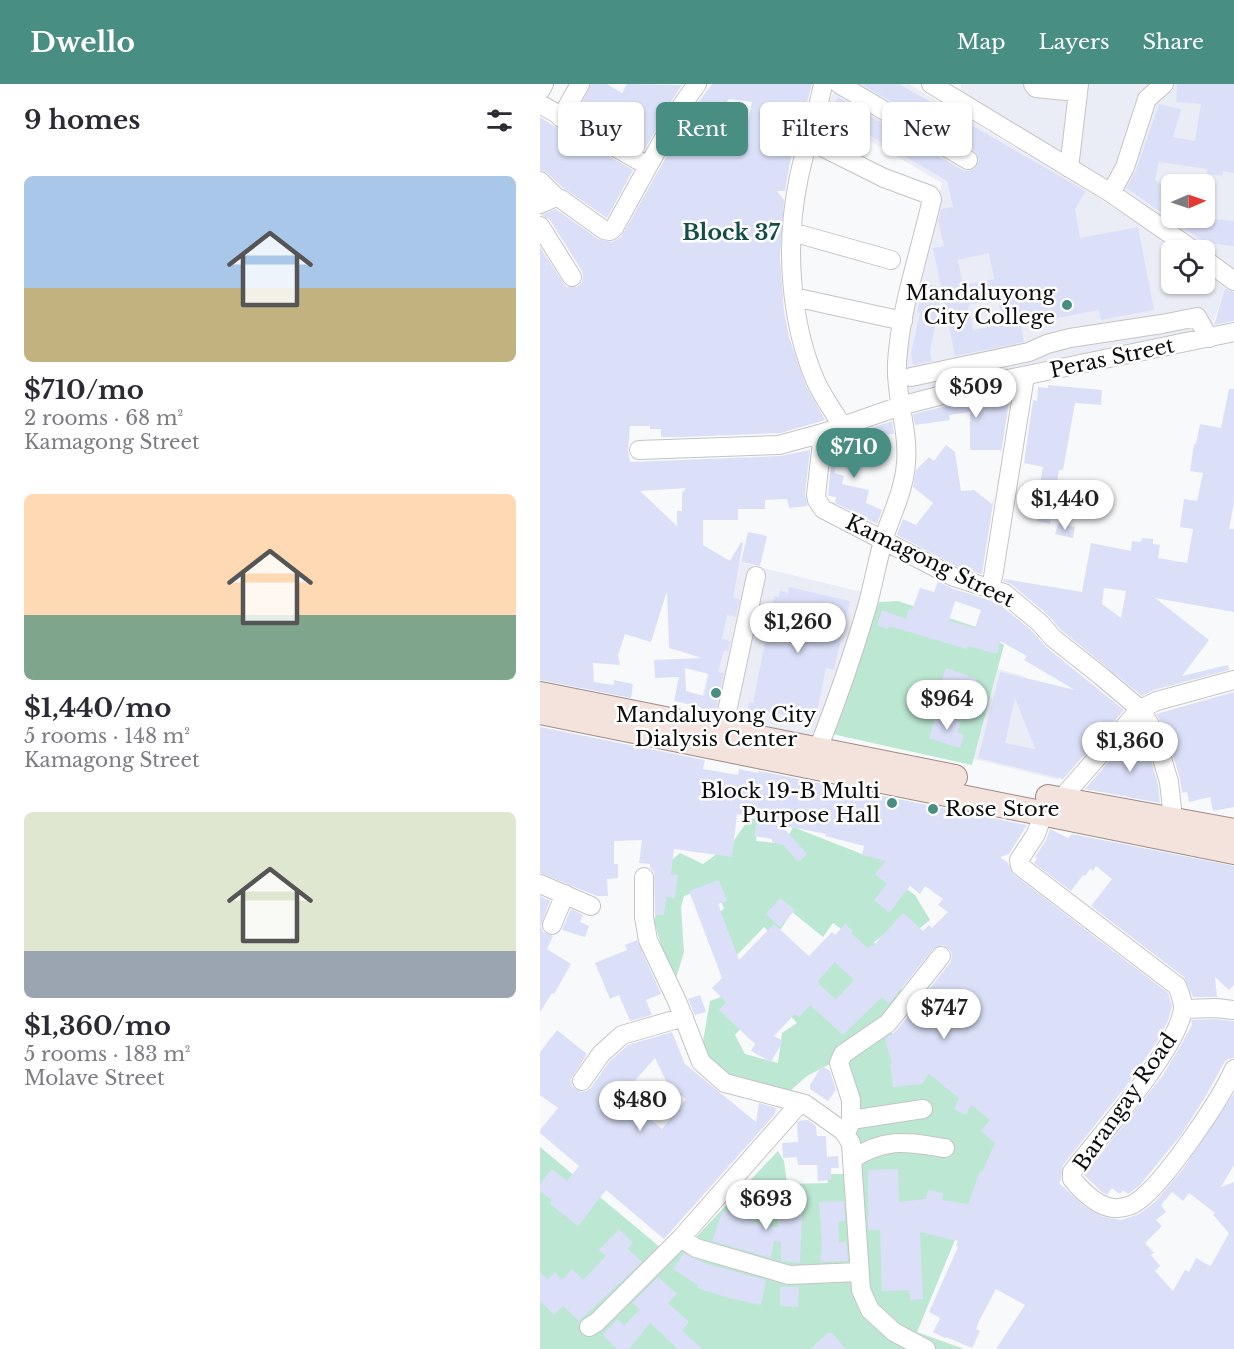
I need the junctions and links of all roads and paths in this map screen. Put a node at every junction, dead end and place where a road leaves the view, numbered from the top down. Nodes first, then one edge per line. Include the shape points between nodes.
1 (544, 84) edge
2 (580, 84) edge
3 (697, 84) edge
4 (823, 84) edge
5 (839, 84) edge
6 (1033, 84) edge
7 (1164, 84) edge
8 (934, 85) edge
9 (1078, 88) edge
10 (540, 91) edge
11 (570, 102) edge
12 (819, 102) edge
13 (540, 104) edge
14 (558, 116) edge
15 (630, 156) edge
16 (804, 156) edge
17 (840, 156) edge
18 (968, 160) dead end
19 (648, 166) junction
20 (1069, 168) junction
21 (540, 181) edge
22 (1110, 193) junction
23 (548, 200) edge
24 (540, 226) edge
25 (792, 232) junction
26 (1178, 240) edge
27 (891, 260) dead end
28 (1215, 267) edge
29 (572, 277) dead end
30 (1234, 281) edge
31 (794, 297) junction
32 (903, 321) junction
33 (1234, 332) edge
34 (1209, 338) junction
35 (942, 370) junction
36 (1025, 376) junction
37 (911, 377) dead end
38 (943, 395) junction
39 (900, 406) junction
40 (842, 425) junction
41 (823, 433) junction
42 (639, 450) dead end
43 (884, 540) junction
44 (756, 576) dead end
45 (993, 577) dead end
46 (1234, 680) edge
47 (540, 694) edge
48 (1140, 709) junction
49 (540, 712) edge
50 (723, 730) junction
51 (823, 756) junction
52 (1053, 804) junction
53 (1170, 819) junction
54 (1234, 831) edge
55 (1234, 852) edge
56 (644, 877) dead end
57 (540, 884) edge
58 (564, 894) junction
59 (591, 906) dead end
60 (552, 925) dead end
61 (941, 956) dead end
62 (1183, 1009) junction
63 (1234, 1010) edge
64 (684, 1017) junction
65 (1234, 1069) edge
66 (582, 1081) dead end
67 (800, 1103) junction
68 (923, 1109) dead end
69 (848, 1127) junction
70 (945, 1148) dead end
71 (852, 1159) junction
72 (681, 1238) junction
73 (859, 1272) junction
74 (589, 1327) dead end
75 (926, 1349) edge

1 - 10 street
2 - 11 street
3 - 19 street
4 - 12 street
5 - 18 street
6 - 9 street via 1036,88
7 - 22 street via 1147,99 1125,167
8 - 20 street
9 - 20 street
13 - 14 street
15 - 19 street
16 - 25 street
17 - 32 street via 932,199
19 - 23 street via 610,231 561,199
20 - 22 street
21 - 23 street
22 - 26 street
24 - 29 street
25 - 27 street
25 - 31 street
28 - 30 street
31 - 32 street
31 - 40 street via 807,360
32 - 39 street via 897,364
33 - 34 street, Peras Street
34 - 35 street via 1197,317 1070,338 1029,352
34 - 36 street, Peras Street
35 - 37 street
35 - 38 street
36 - 38 street, Peras Street
36 - 45 street
38 - 39 street, Peras Street
39 - 40 street, Peras Street
39 - 43 street via 906,462
40 - 41 street, Peras Street
41 - 42 street, Peras Street via 779,445
41 - 43 street, Kamagong Street via 816,495 819,505
43 - 48 street, Kamagong Street via 954,577 1004,593
43 - 51 street
44 - 50 street
46 - 48 street
47 - 50 main road
48 - 52 street
48 - 53 street, Kamagong Street via 1154,730 1169,782
49 - 51 main road
50 - 51 main road
51 - 52 main road
52 - 53 main road
52 - 55 main road
52 - 62 street, Barangay Road via 1019,860 1020,866 1177,986
53 - 54 main road
56 - 64 street via 648,940
57 - 58 street
58 - 59 street
58 - 60 street
61 - 69 street via 888,1023 840,1058 851,1100
62 - 63 street
62 - 65 street, Barangay Road via 1178,1028 1151,1071 1072,1172 1072,1179 1095,1202 1114,1209 1135,1203 1156,1185 1193,1137
64 - 66 street via 622,1035 601,1054
64 - 67 street via 701,1062 717,1078
67 - 69 street
67 - 72 street
68 - 69 street
69 - 71 street
70 - 71 street via 887,1143
71 - 73 street
72 - 73 street via 696,1248 789,1275
72 - 74 street
73 - 75 street via 861,1290 870,1310 894,1332

